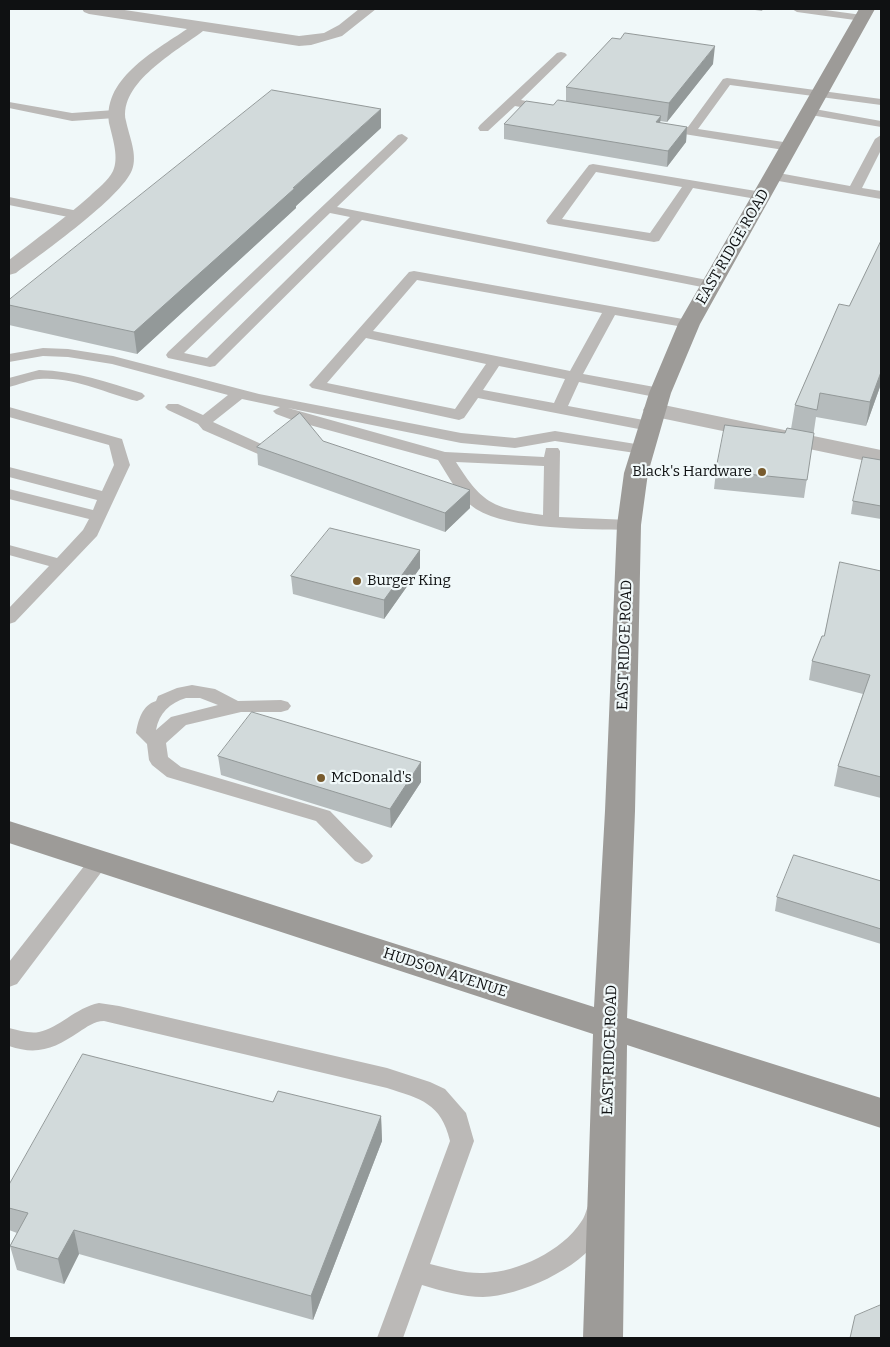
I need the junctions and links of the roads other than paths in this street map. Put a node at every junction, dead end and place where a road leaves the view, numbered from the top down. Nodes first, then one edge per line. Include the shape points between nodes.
1 (89, 9) edge
2 (368, 9) edge
3 (798, 9) edge
4 (865, 13) edge
5 (199, 27) junction
6 (561, 55) dead end
7 (820, 94) junction
8 (512, 102) junction
9 (881, 102) edge
10 (9, 106) edge
11 (559, 110) edge
12 (809, 112) junction
13 (115, 114) junction
14 (881, 124) edge
15 (654, 125) edge
16 (484, 128) dead end
17 (691, 131) junction
18 (402, 138) dead end
19 (881, 139) edge
20 (790, 147) junction
21 (773, 176) junction
22 (690, 184) junction
23 (854, 190) junction
24 (881, 195) edge
25 (762, 196) junction
26 (9, 201) edge
27 (327, 209) junction
28 (78, 215) junction
29 (360, 215) junction
30 (9, 269) edge
31 (712, 285) junction
32 (611, 310) junction
33 (689, 324) junction
34 (363, 333) junction
35 (9, 358) edge
36 (496, 361) junction
37 (574, 377) junction
38 (9, 383) edge
39 (240, 393) junction
40 (476, 393) junction
41 (137, 396) dead end
42 (258, 398) junction
43 (173, 407) dead end
44 (559, 409) junction
45 (654, 410) junction
46 (9, 412) edge
47 (204, 421) junction
48 (555, 436) junction
49 (642, 449) junction
50 (264, 451) edge
51 (444, 457) junction
52 (881, 457) edge
53 (552, 462) junction
54 (9, 472) edge
55 (9, 494) edge
56 (106, 498) junction
57 (99, 516) junction
58 (551, 522) junction
59 (629, 525) junction
60 (9, 550) edge
61 (61, 564) junction
62 (9, 618) edge
63 (280, 706) dead end
64 (234, 707) junction
65 (183, 721) joint
66 (156, 741) junction
67 (17, 834) edge
68 (362, 856) dead end
69 (100, 861) junction
70 (9, 978) edge
71 (610, 1026) junction
72 (9, 1037) edge
73 (881, 1113) edge
74 (606, 1192) junction
75 (414, 1272) junction
76 (390, 1338) edge
77 (603, 1338) edge

1 - 5 street
2 - 5 street via 338,34 318,40 290,41
3 - 4 lane
4 - 7 main road, EAST RIDGE ROAD
5 - 13 street via 131,80 120,93
6 - 8 lane
7 - 9 lane
7 - 12 main road, EAST RIDGE ROAD
7 - 17 lane via 727,81
8 - 11 lane
8 - 16 lane
10 - 13 lane via 72,118
12 - 14 lane
12 - 20 main road, EAST RIDGE ROAD
13 - 28 street via 124,155 123,170 104,194
15 - 17 lane
17 - 20 lane
18 - 27 lane
19 - 23 lane
20 - 21 main road, EAST RIDGE ROAD
21 - 23 lane
21 - 25 main road, EAST RIDGE ROAD
22 - 22 lane via 594,168 553,221 654,238
22 - 25 lane
23 - 24 lane
25 - 31 main road, EAST RIDGE ROAD
26 - 28 lane
27 - 29 lane
27 - 29 lane via 173,355 210,363
28 - 30 street
29 - 31 lane
31 - 33 main road, EAST RIDGE ROAD
32 - 33 lane
32 - 34 lane via 414,274
32 - 37 lane
33 - 45 main road, EAST RIDGE ROAD
34 - 36 lane
34 - 40 lane via 317,385 459,415
35 - 39 lane via 43,352 68,353 112,360
36 - 37 lane
36 - 40 lane
37 - 44 lane
37 - 45 lane
38 - 41 lane via 32,374 52,374
39 - 42 lane
39 - 47 lane
40 - 44 lane
42 - 48 lane via 461,438 515,443
42 - 51 lane via 300,418
43 - 47 lane
44 - 45 lane
45 - 49 main road, EAST RIDGE ROAD
45 - 52 street
46 - 56 lane via 116,442 122,465
47 - 50 lane via 209,427
48 - 49 lane
48 - 53 lane
49 - 59 main road, EAST RIDGE ROAD
51 - 53 lane
51 - 58 lane via 462,485 488,509
53 - 58 lane
54 - 56 lane
55 - 57 lane
56 - 57 lane
57 - 61 lane via 91,532
58 - 59 lane
59 - 71 main road, EAST RIDGE ROAD
60 - 61 lane
61 - 62 lane
63 - 64 lane
64 - 65 lane
64 - 66 lane via 216,695 198,691 177,692 161,703 148,719 146,733
65 - 66 lane
66 - 68 lane via 159,760 174,772 323,816
67 - 69 main road, HUDSON AVENUE
69 - 70 lane
69 - 71 main road, HUDSON AVENUE
71 - 73 main road, HUDSON AVENUE
71 - 74 main road, EAST RIDGE ROAD
72 - 75 lane via 35,1043 49,1040 98,1012 387,1078 437,1096 457,1120 462,1141
74 - 75 lane via 591,1229 562,1258 524,1276 484,1285
74 - 77 main road, EAST RIDGE ROAD
75 - 76 lane

